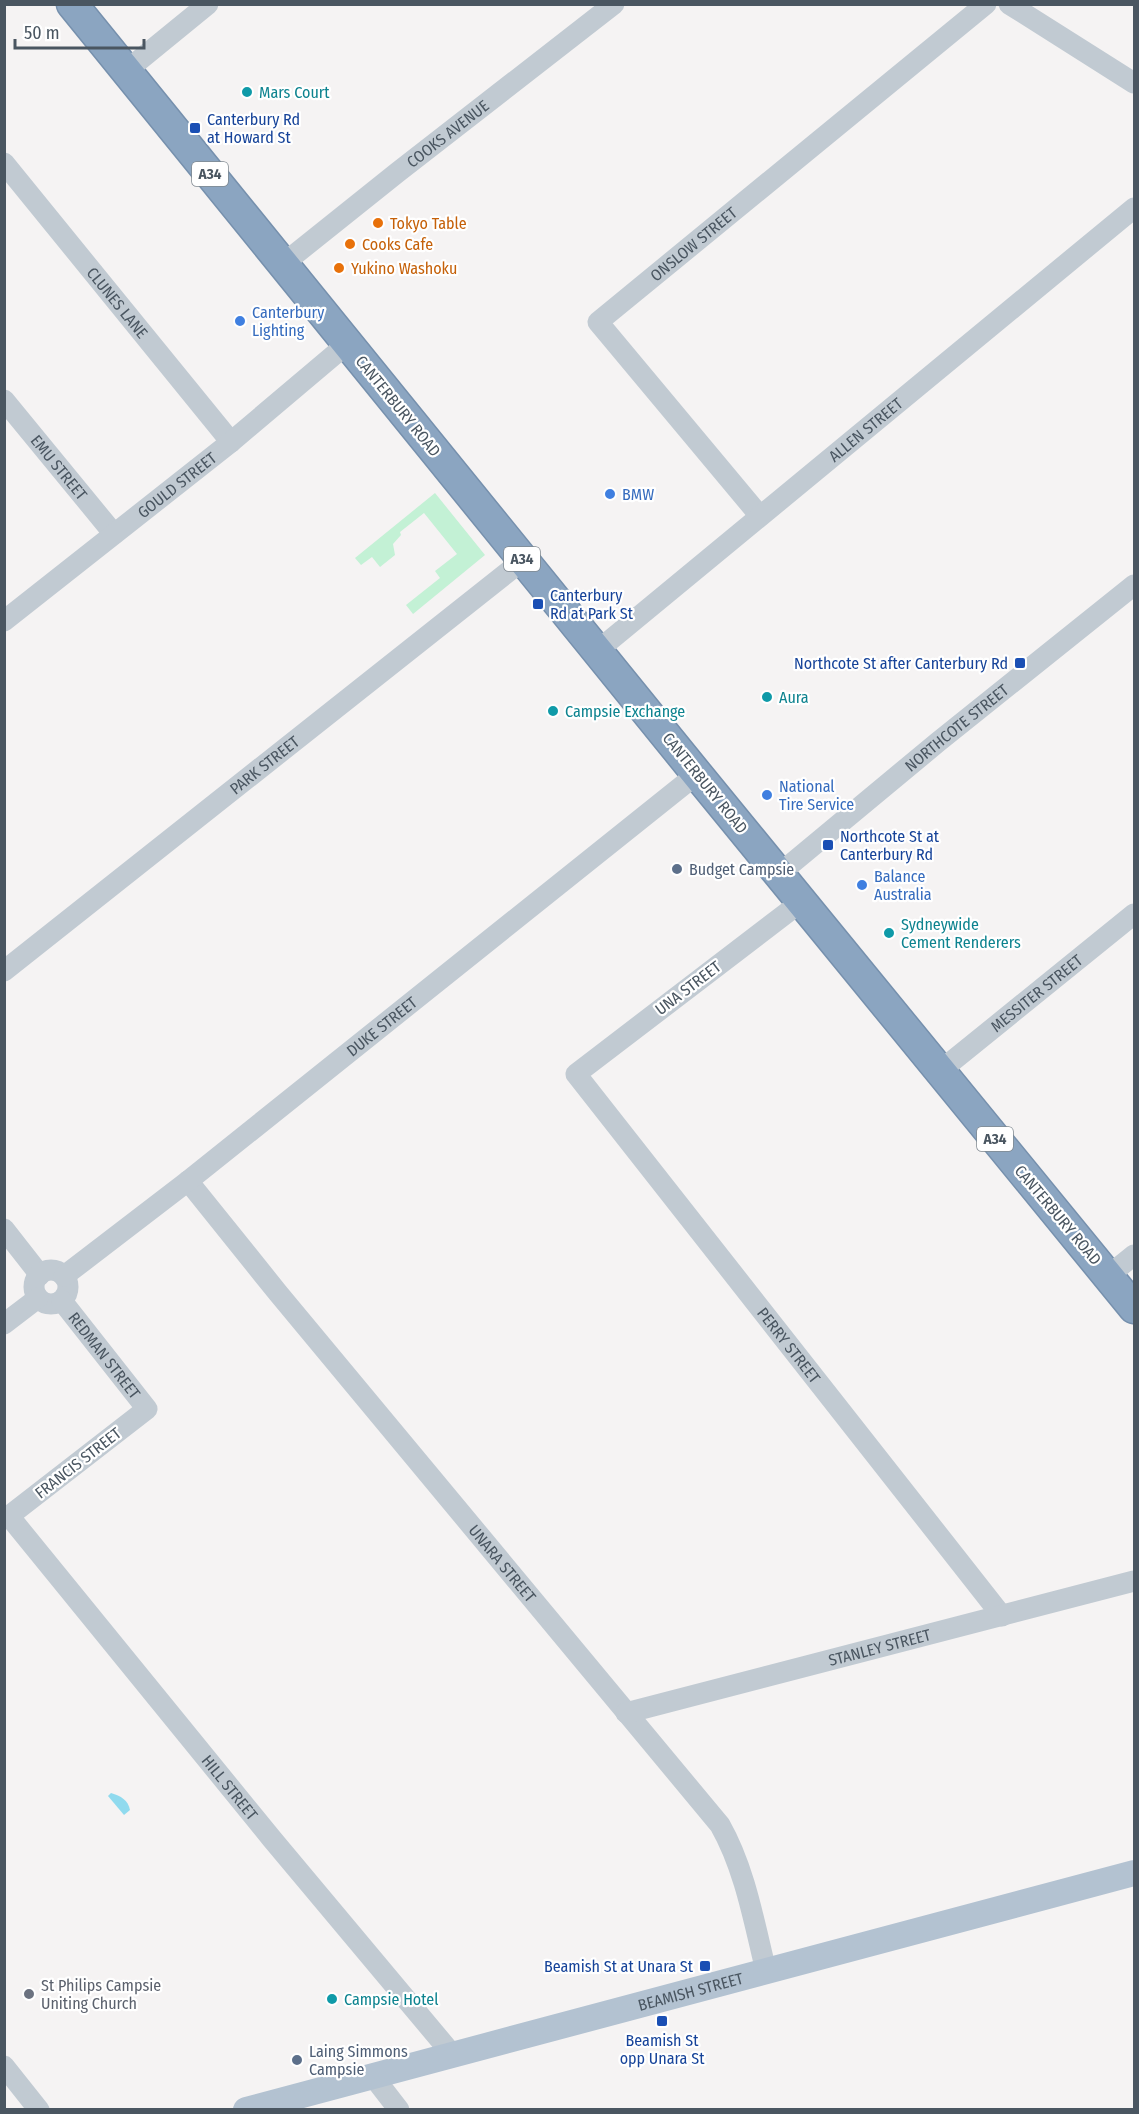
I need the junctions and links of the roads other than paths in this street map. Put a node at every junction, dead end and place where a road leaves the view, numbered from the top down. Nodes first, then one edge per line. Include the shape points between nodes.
1 (72, 4) edge
2 (208, 4) edge
3 (614, 4) edge
4 (986, 4) edge
5 (1009, 4) edge
6 (126, 71) junction
7 (1134, 83) edge
8 (4, 163) edge
9 (1134, 208) edge
10 (283, 264) junction
11 (347, 344) junction
12 (4, 400) edge
13 (231, 442) junction
14 (760, 516) junction
15 (114, 534) junction
16 (523, 560) junction
17 (1134, 585) edge
18 (4, 621) edge
19 (597, 651) junction
20 (697, 774) junction
21 (779, 874) junction
22 (801, 902) junction
23 (1134, 914) edge
24 (4, 971) edge
25 (940, 1071) junction
26 (576, 1074) joint
27 (189, 1181) junction
28 (4, 1229) edge
29 (1134, 1255) edge
30 (40, 1275) junction
31 (64, 1276) junction
32 (1108, 1276) junction
33 (38, 1298) junction
34 (62, 1301) junction
35 (1134, 1308) edge
36 (4, 1324) edge
37 (147, 1409) joint
38 (9, 1516) joint
39 (1134, 1581) edge
40 (1002, 1616) junction
41 (626, 1713) junction
42 (1134, 1873) edge
43 (766, 1971) junction
44 (452, 2055) junction
45 (4, 2066) edge
46 (372, 2075) junction
47 (39, 2109) edge
48 (246, 2109) edge
49 (399, 2109) edge

1 - 6 highway, CANTERBURY ROAD / A34
2 - 6 street
3 - 10 street, COOKS AVENUE
4 - 14 street, ONSLOW STREET via 598,322
5 - 7 street
6 - 10 highway, CANTERBURY ROAD / A34
8 - 13 street, CLUNES LANE
9 - 14 street, ALLEN STREET
10 - 11 highway, CANTERBURY ROAD / A34
11 - 13 street, GOULD STREET
11 - 16 highway, CANTERBURY ROAD / A34
12 - 15 street, EMU STREET
13 - 15 street, GOULD STREET
14 - 19 street, ALLEN STREET
15 - 18 street, GOULD STREET
16 - 19 highway, CANTERBURY ROAD / A34
16 - 24 street, PARK STREET
17 - 21 street, NORTHCOTE STREET
19 - 20 highway, CANTERBURY ROAD / A34
20 - 21 highway, CANTERBURY ROAD / A34
20 - 27 street, DUKE STREET
21 - 22 highway, CANTERBURY ROAD / A34
22 - 25 highway, CANTERBURY ROAD / A34
22 - 26 street, UNA STREET
23 - 25 street, MESSITER STREET
25 - 32 highway, CANTERBURY ROAD / A34
26 - 40 street, PERRY STREET
27 - 31 street, DUKE STREET
27 - 41 street, UNARA STREET
28 - 30 street
29 - 32 street
30 - 31 street via 49,1270
30 - 33 street via 34,1283
31 - 34 street via 68,1286
32 - 35 highway, CANTERBURY ROAD / A34
33 - 34 street via 52,1305
33 - 36 street
34 - 37 street, REDMAN STREET
37 - 38 street, FRANCIS STREET
38 - 44 street, HILL STREET
39 - 40 street, STANLEY STREET
40 - 41 street, STANLEY STREET
41 - 43 street, UNARA STREET via 720,1825 731,1845
42 - 43 main road, BEAMISH STREET
43 - 44 main road, BEAMISH STREET
44 - 46 main road, BEAMISH STREET
45 - 47 street
46 - 48 main road, BEAMISH STREET
46 - 49 street

